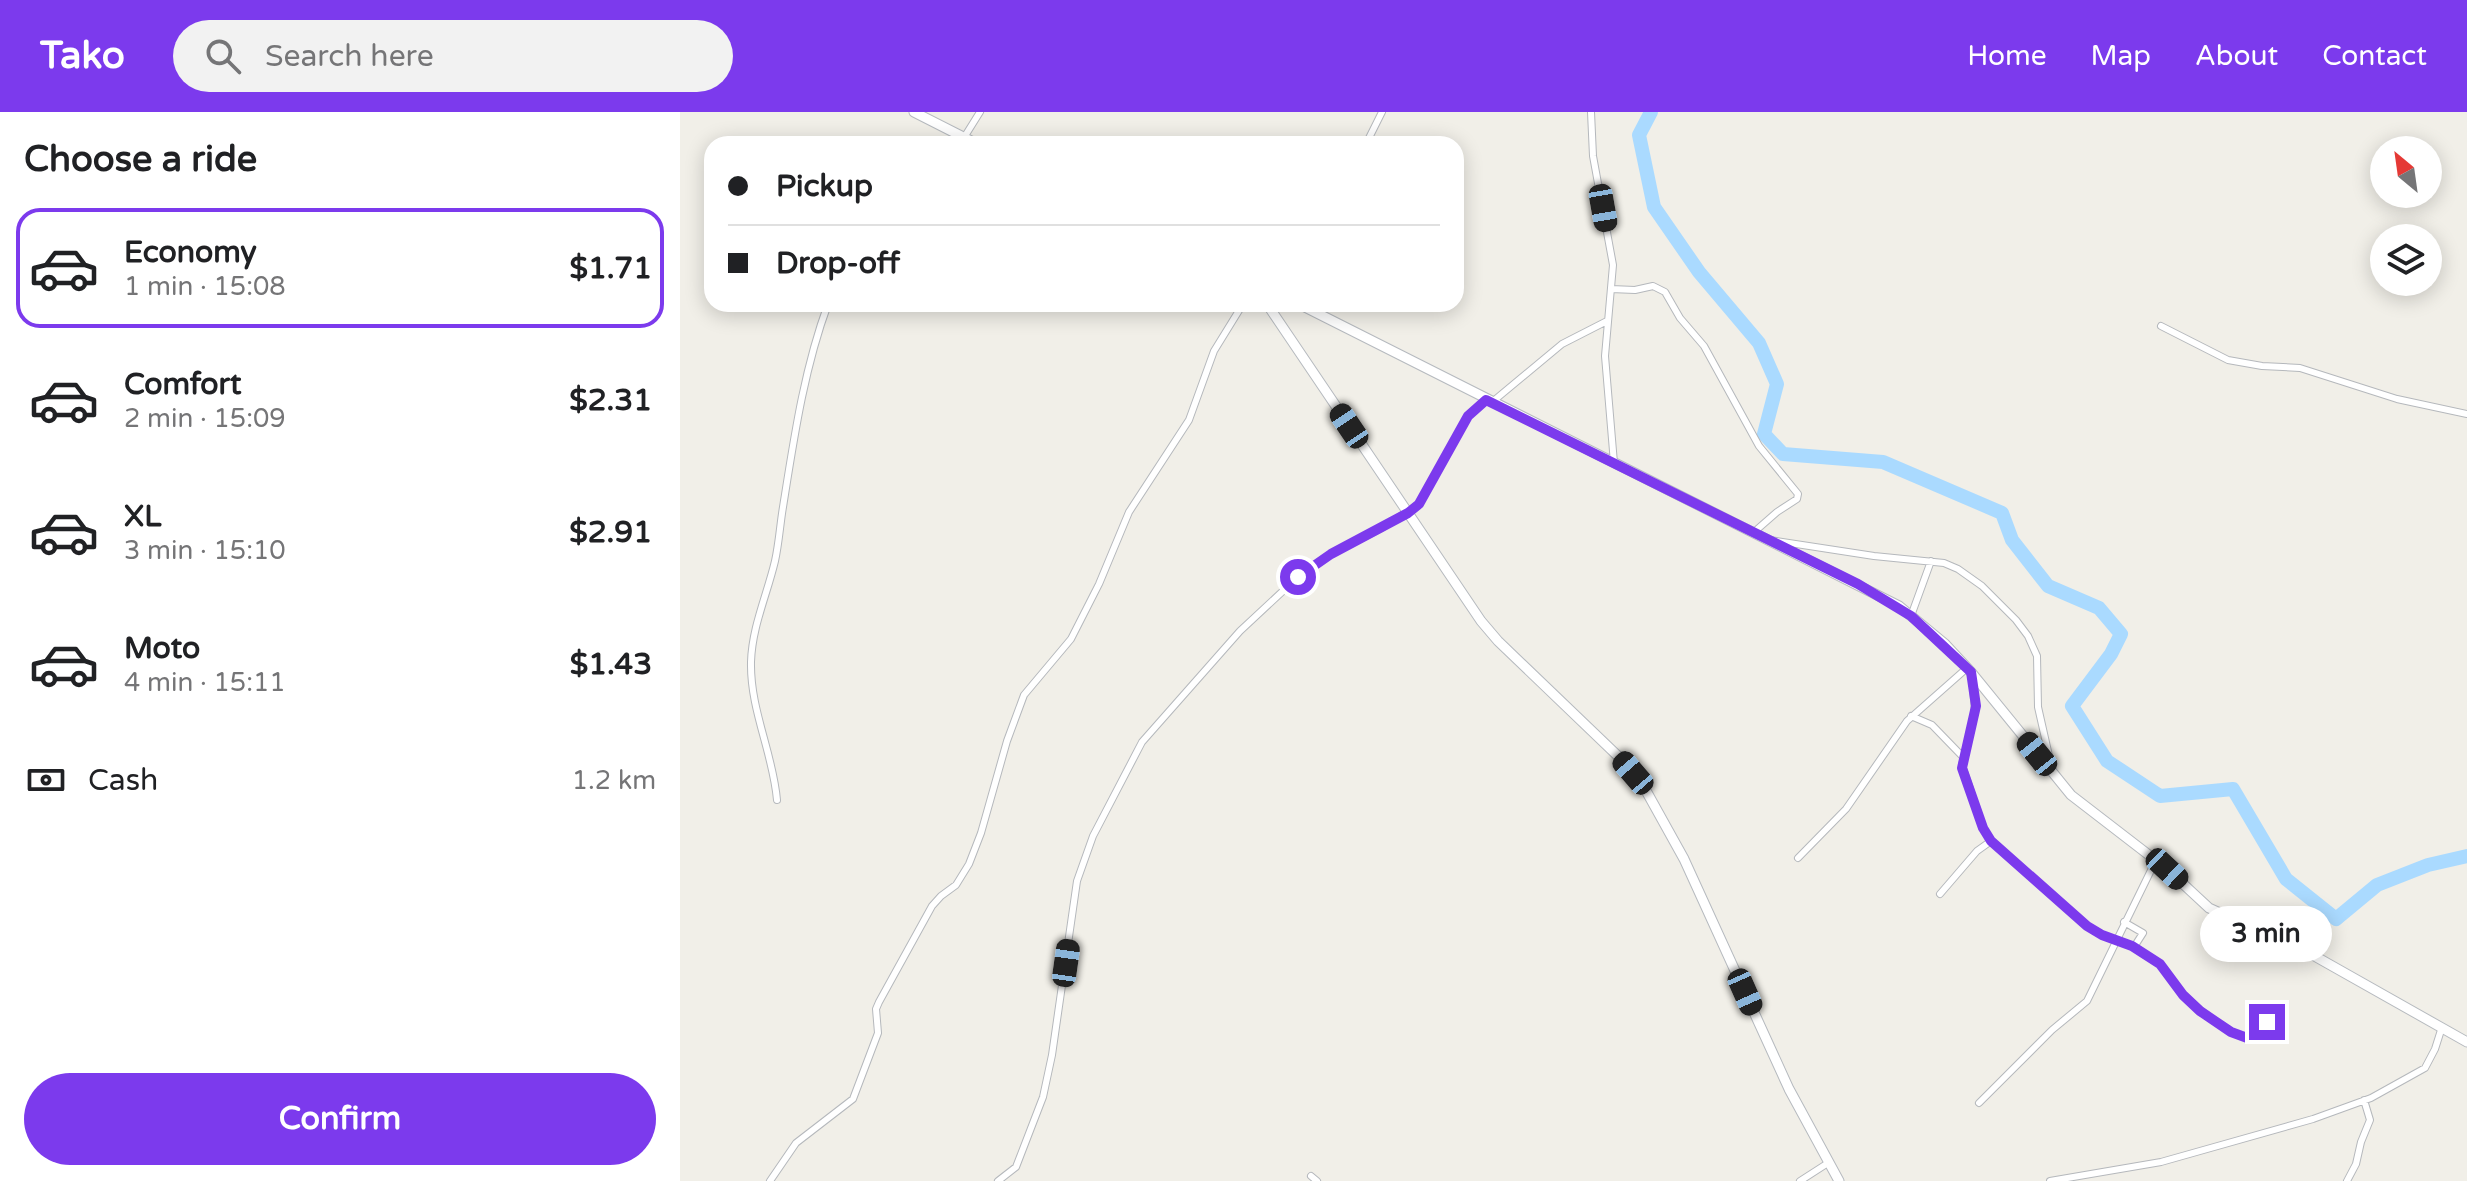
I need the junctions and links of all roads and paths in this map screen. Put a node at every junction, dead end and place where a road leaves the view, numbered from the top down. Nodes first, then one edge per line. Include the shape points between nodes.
1 (914, 112) edge
2 (980, 112) edge
3 (1382, 112) edge
4 (1591, 112) edge
5 (955, 136) edge
6 (966, 136) edge
7 (1370, 136) edge
8 (1611, 289) junction
9 (825, 312) edge
10 (1238, 312) edge
11 (1272, 312) edge
12 (1314, 312) edge
13 (1607, 321) junction
14 (2161, 326) dead end
15 (1488, 402) junction
16 (2467, 414) edge
17 (1614, 463) junction
18 (1408, 513) junction
19 (1753, 533) junction
20 (1769, 540) junction
21 (1931, 561) junction
22 (1911, 616) junction
23 (1969, 670) junction
24 (1911, 716) junction
25 (1963, 757) junction
26 (2054, 776) junction
27 (777, 800) dead end
28 (1991, 841) junction
29 (1798, 858) dead end
30 (2156, 860) junction
31 (1940, 894) dead end
32 (2124, 922) junction
33 (2116, 940) junction
34 (2134, 947) junction
35 (2267, 1022) dead end
36 (2442, 1027) junction
37 (2467, 1042) edge
38 (2364, 1100) junction
39 (1979, 1103) dead end
40 (1828, 1163) junction
41 (770, 1181) edge
42 (998, 1181) edge
43 (1800, 1181) edge
44 (1839, 1181) edge
45 (2050, 1181) edge
46 (2347, 1181) edge

1 - 5 street
2 - 6 street
3 - 7 street
4 - 8 street via 1593,156 1613,265
8 - 13 street
8 - 19 street via 1653,286 1665,292 1704,346 1759,446 1798,494
9 - 27 street via 810,354 775,559 752,648 755,701
10 - 41 street via 1214,351 1189,420 1133,503 1071,639 1021,701 976,847 956,885 932,906 879,1002 878,1033 853,1099 796,1143
11 - 18 street
12 - 15 street
13 - 15 street via 1562,344
13 - 17 street
14 - 16 street via 2225,359 2300,368 2397,399
15 - 17 street
15 - 18 street via 1468,416 1421,501
17 - 19 street
18 - 40 street via 1498,641 1644,787 1684,859
18 - 42 street via 1298,577 1240,631 1134,755 1077,881 1043,1097 1016,1167
19 - 20 street
20 - 21 street
20 - 22 street via 1873,591
21 - 22 street
21 - 26 street via 1952,566 1982,586 2028,636 2037,656 2038,707
22 - 23 street
23 - 24 street
23 - 25 street via 1975,712
23 - 26 street
24 - 25 street via 1932,725
24 - 29 street via 1846,809
25 - 28 street via 1968,787
26 - 30 street
28 - 31 street
28 - 33 street via 2081,922
30 - 32 street
30 - 36 street via 2216,912 2285,940
32 - 33 street
32 - 34 street via 2143,933
33 - 34 street
33 - 39 street via 2087,1001
34 - 35 street via 2163,966 2190,1002 2231,1032 2250,1039
36 - 37 street
36 - 38 street via 2425,1068
38 - 45 street via 2161,1162
38 - 46 street via 2370,1120
40 - 43 street
40 - 44 street

